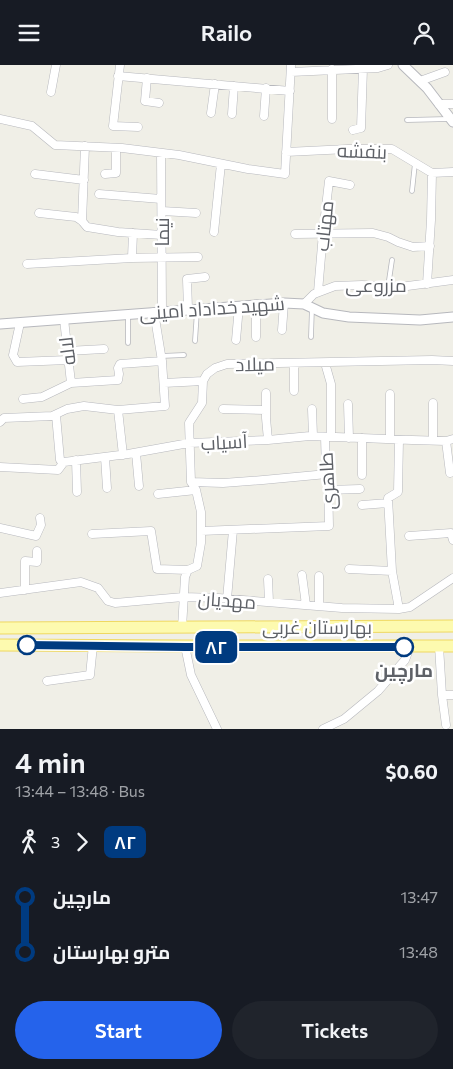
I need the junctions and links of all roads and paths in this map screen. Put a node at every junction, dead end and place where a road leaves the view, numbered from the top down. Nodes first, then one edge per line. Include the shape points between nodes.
1 (56, 65) edge
2 (388, 65) edge
3 (403, 65) edge
4 (346, 67) edge
5 (291, 68) edge
6 (363, 68) junction
7 (118, 69) edge
8 (332, 69) junction
9 (445, 72) dead end
10 (147, 78) junction
11 (420, 81) junction
12 (215, 84) junction
13 (234, 86) junction
14 (266, 89) junction
15 (290, 91) junction
16 (51, 92) dead end
17 (160, 103) dead end
18 (439, 104) junction
19 (453, 104) edge
20 (211, 113) dead end
21 (232, 114) dead end
22 (264, 117) dead end
23 (0, 119) edge
24 (332, 119) dead end
25 (407, 120) dead end
26 (452, 120) edge
27 (138, 127) dead end
28 (353, 130) dead end
29 (85, 147) junction
30 (116, 148) junction
31 (286, 152) junction
32 (161, 153) junction
33 (415, 163) junction
34 (221, 164) junction
35 (453, 172) edge
36 (105, 173) dead end
37 (432, 173) junction
38 (35, 174) dead end
39 (84, 180) junction
40 (350, 185) dead end
41 (412, 191) dead end
42 (99, 194) dead end
43 (162, 199) junction
44 (162, 211) junction
45 (39, 213) dead end
46 (196, 213) dead end
47 (82, 221) junction
48 (214, 232) dead end
49 (133, 233) junction
50 (323, 233) junction
51 (295, 234) dead end
52 (162, 235) junction
53 (430, 246) junction
54 (162, 257) junction
55 (198, 257) dead end
56 (132, 258) junction
57 (392, 260) dead end
58 (28, 264) dead end
59 (206, 277) dead end
60 (453, 280) edge
61 (428, 284) junction
62 (388, 287) junction
63 (318, 292) junction
64 (284, 303) junction
65 (256, 305) junction
66 (239, 306) junction
67 (308, 306) junction
68 (192, 309) junction
69 (158, 311) junction
70 (128, 314) junction
71 (453, 317) edge
72 (64, 319) junction
73 (20, 323) junction
74 (0, 324) edge
75 (282, 330) dead end
76 (256, 337) dead end
77 (311, 337) dead end
78 (236, 340) dead end
79 (195, 341) dead end
80 (128, 343) dead end
81 (104, 349) dead end
82 (67, 351) junction
83 (184, 355) dead end
84 (161, 358) junction
85 (68, 361) junction
86 (453, 361) edge
87 (294, 363) junction
88 (325, 363) junction
89 (204, 381) junction
90 (71, 383) junction
91 (164, 383) junction
92 (294, 391) dead end
93 (266, 393) dead end
94 (390, 394) dead end
95 (23, 399) dead end
96 (433, 403) dead end
97 (348, 404) dead end
98 (223, 409) dead end
99 (312, 409) dead end
100 (118, 410) junction
101 (266, 410) junction
102 (56, 415) junction
103 (0, 421) edge
104 (313, 436) junction
105 (328, 437) junction
106 (349, 438) junction
107 (362, 438) junction
108 (390, 439) junction
109 (268, 440) junction
110 (399, 440) junction
111 (433, 440) junction
112 (450, 440) edge
113 (189, 443) junction
114 (136, 453) junction
115 (123, 455) junction
116 (105, 457) junction
117 (76, 460) junction
118 (64, 461) junction
119 (0, 467) edge
120 (326, 473) junction
121 (450, 473) dead end
122 (362, 475) dead end
123 (190, 481) junction
124 (139, 486) dead end
125 (107, 488) dead end
126 (360, 489) dead end
127 (196, 490) junction
128 (328, 490) junction
129 (77, 491) dead end
130 (158, 495) dead end
131 (388, 503) junction
132 (362, 505) dead end
133 (40, 518) dead end
134 (0, 528) edge
135 (233, 530) junction
136 (201, 531) junction
137 (92, 534) dead end
138 (409, 536) dead end
139 (453, 540) edge
140 (37, 551) dead end
141 (349, 569) dead end
142 (188, 570) junction
143 (392, 571) junction
144 (302, 575) dead end
145 (319, 577) dead end
146 (453, 578) edge
147 (268, 579) dead end
148 (25, 590) junction
149 (0, 593) edge
150 (183, 597) junction
151 (227, 599) junction
152 (269, 602) junction
153 (306, 605) junction
154 (319, 606) junction
155 (399, 609) junction
156 (453, 626) edge
157 (0, 628) edge
158 (182, 628) junction
159 (0, 645) edge
160 (93, 645) junction
161 (438, 646) junction
162 (453, 646) edge
163 (185, 647) junction
164 (410, 647) junction
165 (48, 681) dead end
166 (442, 695) junction
167 (453, 695) edge
168 (446, 725) dead end
169 (216, 729) edge
170 (323, 729) edge

1 - 16 street
2 - 6 street
3 - 11 street
4 - 6 street
4 - 8 street
5 - 8 street
5 - 15 street
6 - 28 street via 361,128
7 - 10 street
7 - 27 street via 113,126
8 - 24 street
9 - 11 street
10 - 12 street
10 - 17 street via 145,101
11 - 18 street
12 - 13 street
12 - 20 street
13 - 14 street
13 - 21 street
14 - 15 street
14 - 22 street
15 - 31 street
18 - 19 street
18 - 26 street
23 - 29 street via 32,126 55,145
25 - 26 lane
29 - 30 street
29 - 39 street
30 - 32 street
30 - 36 street via 116,173
31 - 33 street, بنفشه via 392,149
31 - 34 street via 285,174
32 - 34 street
32 - 43 street, نیما
33 - 37 street, بنفشه
33 - 41 lane
34 - 48 street
35 - 37 street
37 - 53 street
38 - 39 street
39 - 47 street
40 - 50 street, مهتاب via 329,181
42 - 43 street
43 - 44 street, نیما
44 - 46 street
44 - 52 street, نیما
45 - 47 street via 76,217
47 - 49 street via 87,227
49 - 52 street
49 - 56 street
50 - 51 street
50 - 53 street via 373,233 413,247
50 - 63 street, مهتاب
52 - 54 street, نیما
53 - 61 street
54 - 55 street
54 - 56 street
54 - 69 street, نیما
56 - 58 street
57 - 62 lane
59 - 68 street via 187,279
60 - 61 street, مزروعی
61 - 62 street, مزروعی
62 - 63 street, مزروعی via 335,286
63 - 67 street, مزروعی
64 - 65 street, شهید خداداد امینی
64 - 67 street, شهید خداداد امینی
64 - 75 street
65 - 66 street, شهید خداداد امینی
65 - 76 street
66 - 68 street, شهید خداداد امینی
66 - 78 street
67 - 71 street, شهید خداداد امینی via 324,313 349,317 420,320
67 - 77 lane
68 - 69 street, شهید خداداد امینی
68 - 79 lane
69 - 70 street, شهید خداداد امینی
69 - 84 street, نیما
70 - 72 street, شهید خداداد امینی
70 - 80 lane
72 - 73 street, شهید خداداد امینی
72 - 82 street, لاله
73 - 74 street, شهید خداداد امینی
73 - 85 street via 13,355 17,362
81 - 82 street
82 - 85 street, لاله
83 - 84 lane
84 - 90 street via 120,364 118,380
84 - 91 street, نیما
85 - 90 street, لاله
86 - 88 street, میلاد
87 - 88 street, میلاد
87 - 89 street, میلاد via 227,364 215,368
87 - 92 street
88 - 105 street, طاهری via 331,384
89 - 91 street
89 - 113 street via 202,403 189,423
90 - 95 street via 42,397
91 - 100 street, نیما via 165,406
93 - 101 street
94 - 108 street
96 - 111 street
97 - 106 street
98 - 101 street
99 - 104 street
100 - 102 street via 84,406
100 - 115 street
101 - 109 street
102 - 103 street via 4,418
102 - 118 street via 60,460
104 - 105 street, آسیاب
104 - 109 street, آسیاب
105 - 106 street, آسیاب
105 - 120 street, طاهری
106 - 107 street, آسیاب
107 - 108 street, آسیاب
107 - 122 street
108 - 110 street, آسیاب
109 - 113 street, آسیاب
110 - 111 street, آسیاب
110 - 131 street via 398,492 388,498
111 - 112 street, آسیاب
112 - 121 street
113 - 114 street, آسیاب
113 - 123 street
114 - 115 street, آسیاب
114 - 124 street
115 - 116 street, آسیاب
116 - 117 street, آسیاب
116 - 125 street
117 - 118 street, آسیاب
117 - 129 street
118 - 119 street, آسیاب via 58,470
120 - 123 street via 262,481
120 - 128 street, طاهری
123 - 127 street
126 - 128 street
127 - 130 street
127 - 136 street
128 - 135 street, طاهری via 329,526
131 - 132 street
131 - 143 street
133 - 134 street via 36,536
135 - 136 street
135 - 151 street
136 - 142 street via 197,566
137 - 142 street via 151,531 157,569
138 - 139 street via 451,533
140 - 148 street via 37,562 25,561
141 - 143 street
142 - 150 street
143 - 155 street
144 - 153 street
145 - 154 street
146 - 155 street, مهدیان via 410,607
147 - 152 street
148 - 149 street, مهدیان
148 - 150 street, مهدیان via 82,582 98,588 108,601 115,603
150 - 151 street, مهدیان
150 - 158 street
151 - 152 street, مهدیان
152 - 153 street, مهدیان
153 - 154 street, مهدیان
154 - 155 street, مهدیان
156 - 158 main road, بهارستان غربی
157 - 158 main road, بهارستان غربی
159 - 160 main road, بهارستان غربی
160 - 163 main road, بهارستان غربی
160 - 165 street via 90,675
161 - 162 main road, بهارستان غربی
161 - 164 main road, بهارستان غربی
161 - 166 street
163 - 164 main road, بهارستان غربی
163 - 169 street via 191,675
164 - 170 street via 406,660 378,691 344,719
166 - 167 street
166 - 168 street

